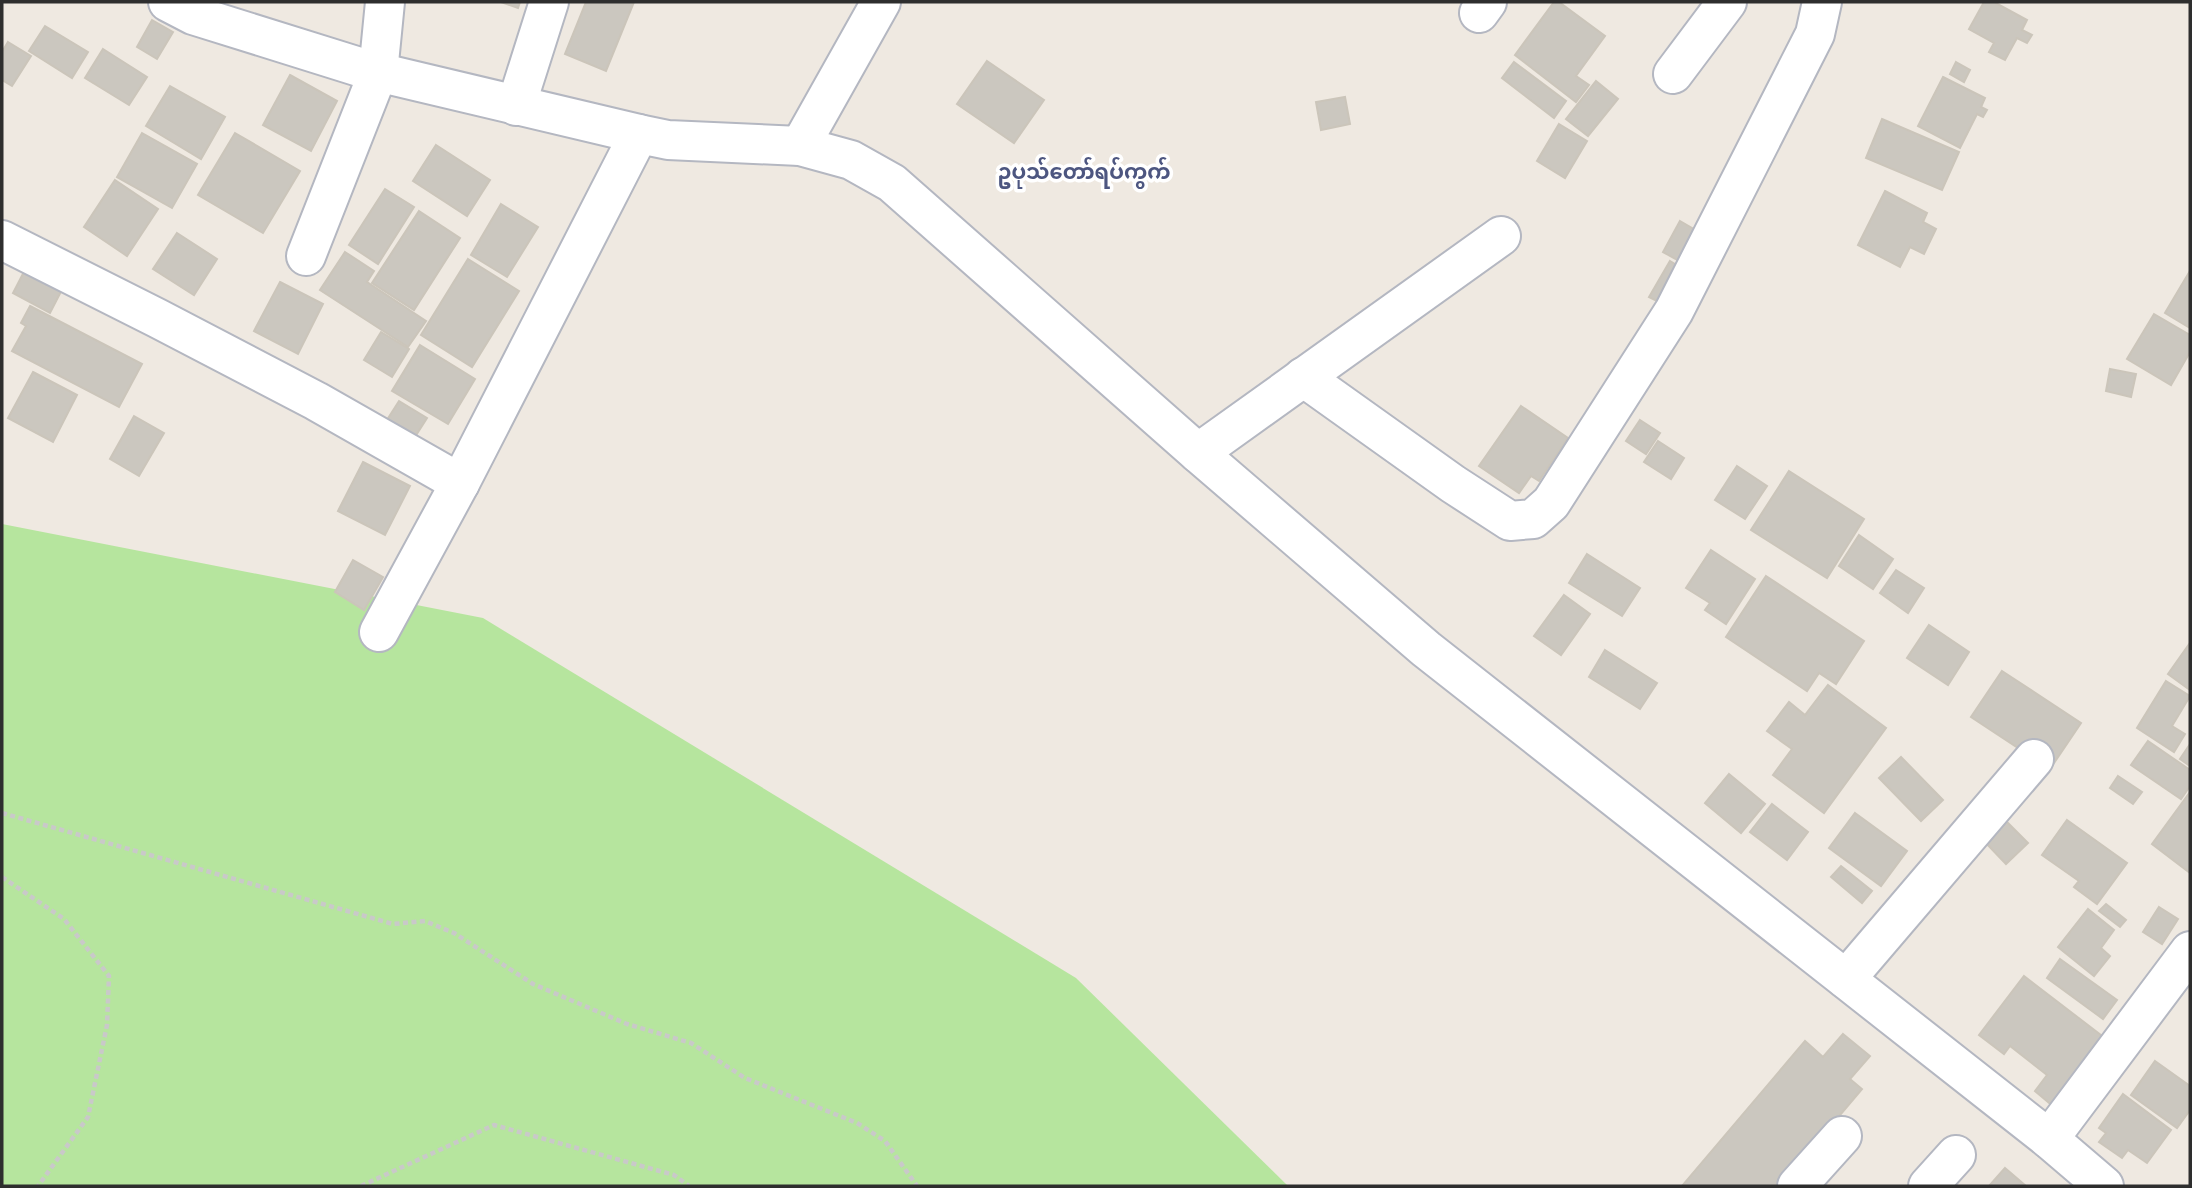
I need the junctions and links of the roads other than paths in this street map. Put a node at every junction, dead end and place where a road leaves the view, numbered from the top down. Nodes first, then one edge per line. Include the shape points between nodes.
1 (169, 2) edge
2 (385, 2) edge
3 (549, 2) edge
4 (881, 2) edge
5 (1727, 2) edge
6 (1822, 2) edge
7 (378, 72) junction
8 (1673, 74) dead end
9 (516, 106) junction
10 (639, 134) junction
11 (800, 146) junction
12 (1501, 236) dead end
13 (7, 256) edge
14 (306, 256) dead end
15 (1303, 377) junction
16 (1198, 453) junction
17 (460, 483) junction
18 (379, 632) dead end
19 (2034, 760) dead end
20 (2190, 951) edge
21 (1846, 979) junction
22 (1842, 1136) dead end
23 (2049, 1139) junction
24 (1956, 1155) dead end
25 (1797, 1186) edge
26 (1928, 1186) edge
27 (2104, 1186) edge

1 - 7 street via 193,15
2 - 7 street
3 - 9 street
4 - 11 street
5 - 8 street
6 - 15 street via 1815,34 1674,312 1552,503 1533,519 1510,521
7 - 9 street
7 - 14 street
9 - 10 street
10 - 11 street via 668,140
10 - 17 street
11 - 16 street via 851,160 892,183
12 - 15 street
13 - 17 street via 157,318
15 - 16 street
16 - 21 street via 1426,649
17 - 18 street
19 - 21 street
20 - 23 street
21 - 23 street
22 - 25 street
23 - 27 street
24 - 26 street

